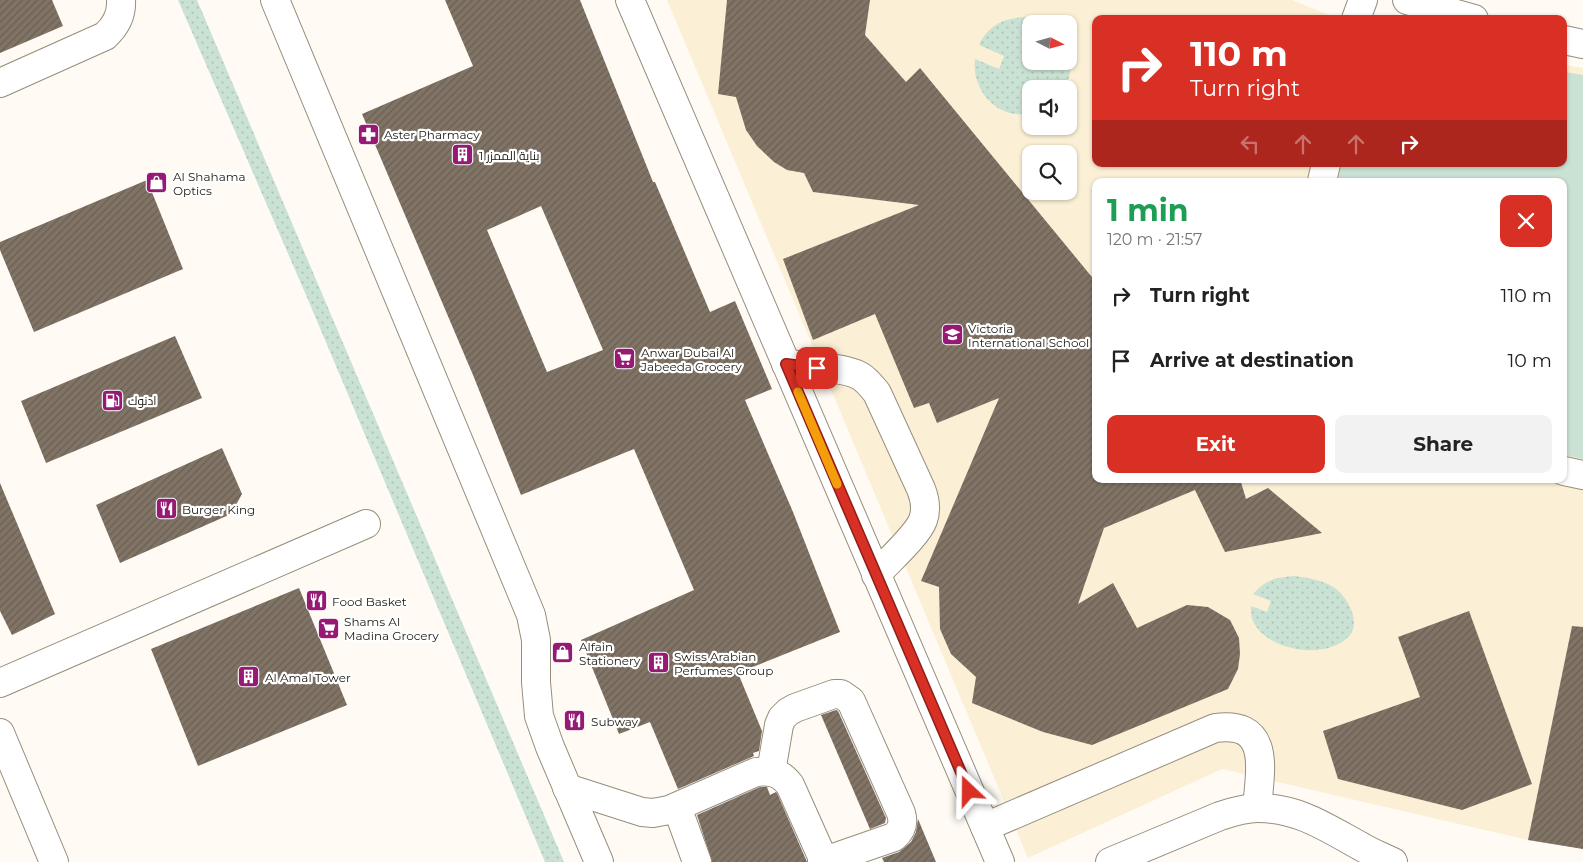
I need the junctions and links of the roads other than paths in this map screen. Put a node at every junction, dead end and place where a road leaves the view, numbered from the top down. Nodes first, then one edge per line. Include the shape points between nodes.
1 (121, 0) edge
2 (275, 0) edge
3 (630, 0) edge
4 (1363, 0) edge
5 (1407, 0) edge
6 (1357, 15) edge
7 (1460, 15) edge
8 (1567, 41) edge
9 (1583, 44) edge
10 (0, 83) edge
11 (786, 364) junction
12 (1567, 472) edge
13 (1583, 475) edge
14 (366, 524) dead end
15 (876, 574) junction
16 (0, 683) edge
17 (0, 733) edge
18 (771, 772) junction
19 (567, 788) junction
20 (677, 807) junction
21 (1257, 808) junction
22 (985, 828) junction
23 (54, 862) edge
24 (599, 862) edge
25 (697, 862) edge
26 (823, 862) edge
27 (1000, 862) edge
28 (1110, 862) edge
29 (1393, 862) edge

1 - 10 street via 116,23 105,36
2 - 19 street via 531,615 536,640 539,716
3 - 11 street
4 - 6 street
5 - 7 street
8 - 9 street
11 - 15 street
11 - 15 street via 852,372 870,384 921,489 925,510 923,521
12 - 13 street
14 - 16 street
15 - 22 street
17 - 23 street
18 - 20 street via 756,772
18 - 26 street via 790,785
18 - 26 street via 779,725 788,712 834,694 841,694 851,702 901,813 902,826 894,836
19 - 20 street via 642,812 661,812
19 - 24 street
20 - 25 street
21 - 22 street via 1261,755 1257,744 1239,728 1227,726 1215,728
21 - 28 street via 1220,816
21 - 29 street via 1307,817
22 - 27 street

